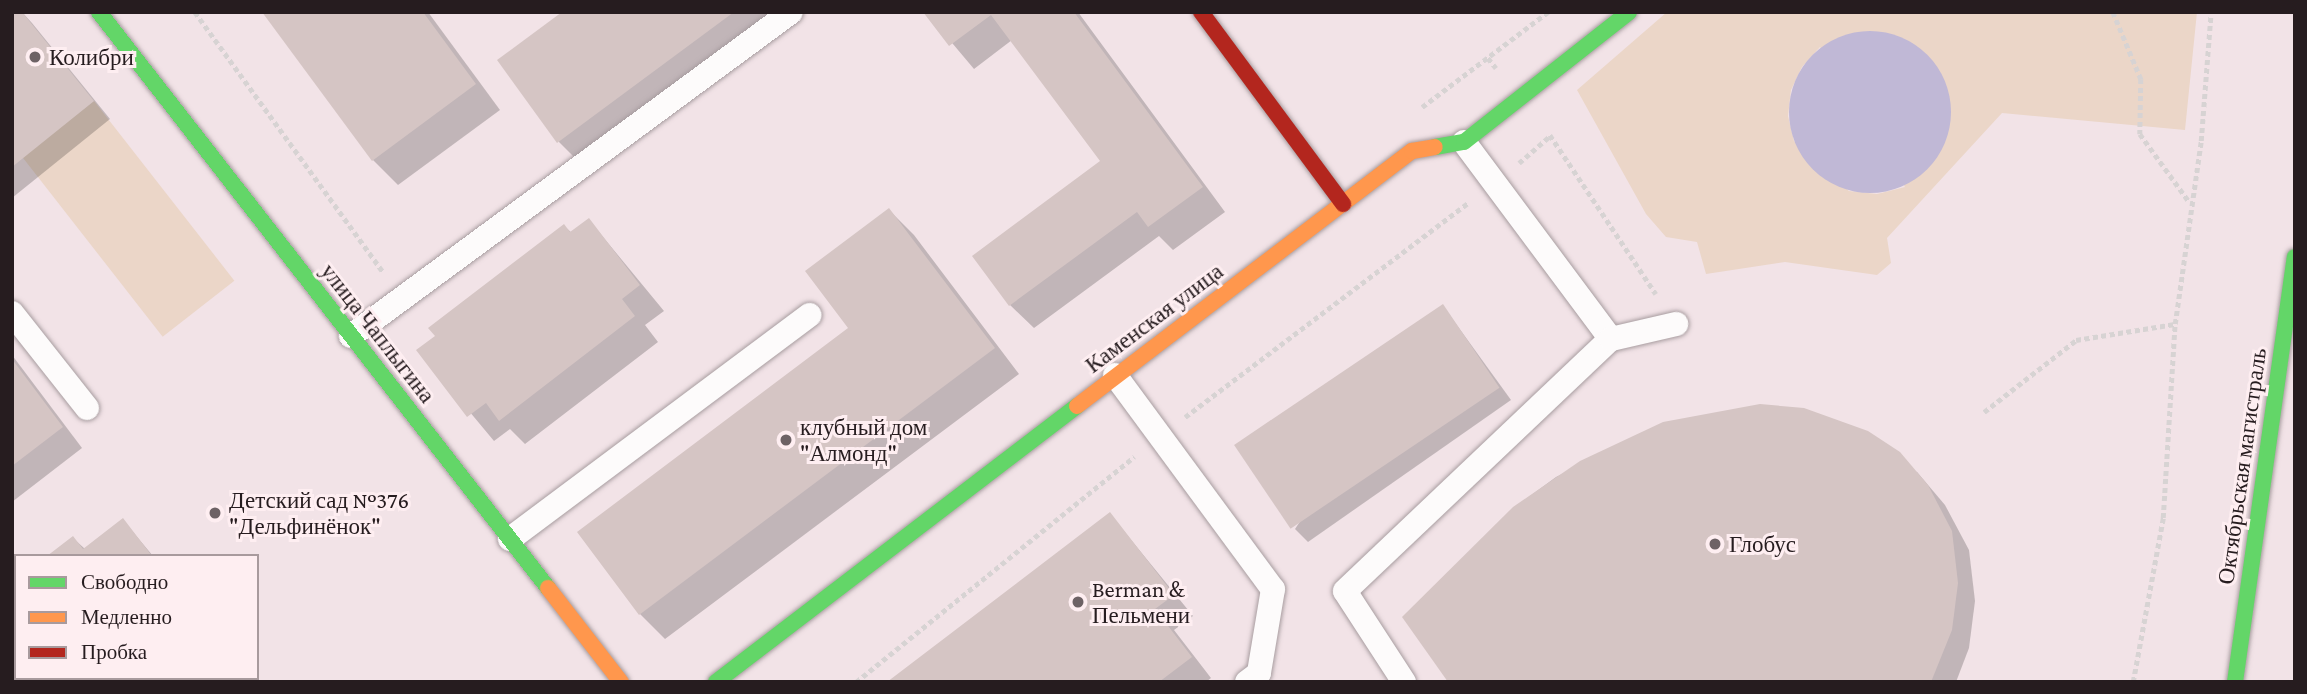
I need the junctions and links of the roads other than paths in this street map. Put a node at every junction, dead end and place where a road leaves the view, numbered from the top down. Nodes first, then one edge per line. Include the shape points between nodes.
1 (99, 12) edge
2 (791, 12) edge
3 (1201, 12) edge
4 (1629, 12) edge
5 (1464, 142) junction
6 (1343, 204) junction
7 (2295, 257) edge
8 (12, 313) edge
9 (809, 315) dead end
10 (1676, 324) road end
11 (351, 336) junction
12 (1611, 340) junction
13 (1115, 375) junction
14 (87, 408) dead end
15 (510, 539) junction
16 (621, 682) edge
17 (716, 682) edge
18 (1247, 682) edge
19 (1404, 682) edge
20 (2235, 682) edge

1 - 11 street, улица Чаплыгина
2 - 11 lane
3 - 6 street
4 - 5 street, Каменская улица
5 - 6 street, Каменская улица via 1412,151
5 - 12 lane
6 - 13 street, Каменская улица
7 - 20 street, Октябрьская магистраль
8 - 14 lane
9 - 15 lane
10 - 12 lane
11 - 15 street, улица Чаплыгина
12 - 19 lane via 1345,591
13 - 17 street, Каменская улица
13 - 18 lane via 1273,589 1259,673
15 - 16 street, улица Чаплыгина

